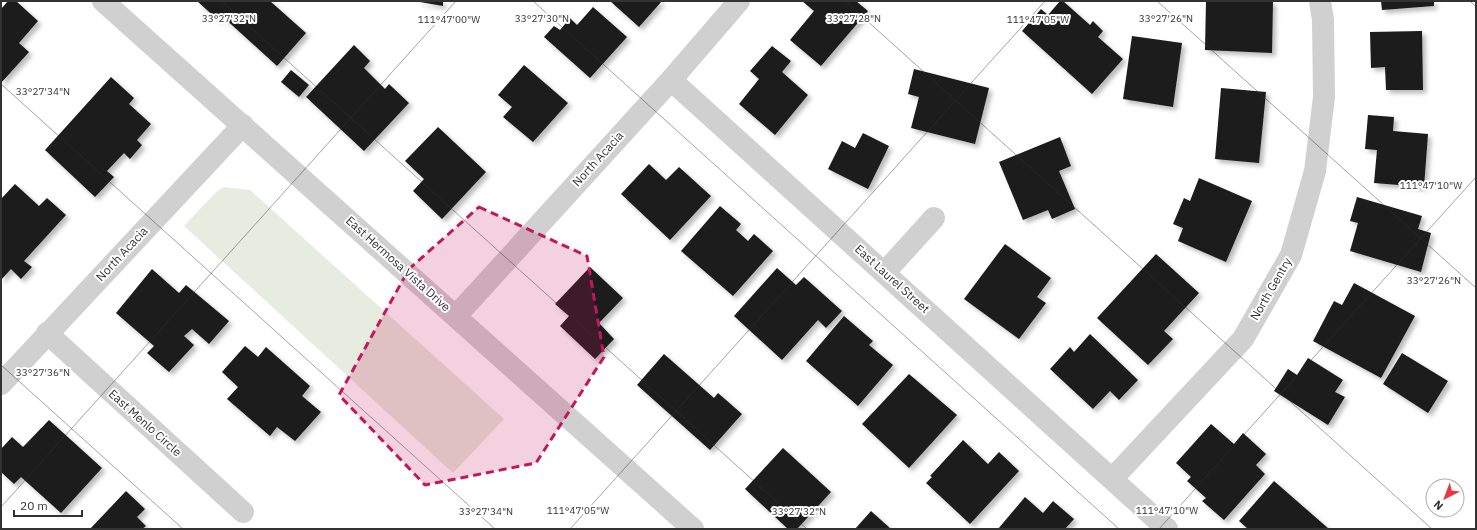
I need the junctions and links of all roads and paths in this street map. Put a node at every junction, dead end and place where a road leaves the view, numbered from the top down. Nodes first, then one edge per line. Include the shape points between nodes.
1 (103, 1) edge
2 (739, 1) edge
3 (1320, 1) edge
4 (671, 80) junction
5 (243, 125) junction
6 (934, 218) dead end
7 (885, 272) junction
8 (456, 316) junction
9 (47, 333) junction
10 (1, 384) edge
11 (1112, 479) junction
12 (243, 512) dead end
13 (693, 529) edge
14 (1167, 529) edge

1 - 5 street, East Hermosa Vista Drive
2 - 4 street, North Acacia
3 - 11 street, North Gentry via 1323,20 1324,97 1315,171 1291,255 1243,339
4 - 7 street, East Laurel Street
4 - 8 street, North Acacia
5 - 8 street, East Hermosa Vista Drive
5 - 9 street, North Acacia
6 - 7 street
7 - 11 street, East Laurel Street
8 - 13 street, East Hermosa Vista Drive
9 - 10 street, North Acacia
9 - 12 street, East Menlo Circle
11 - 14 street, East Laurel Street

